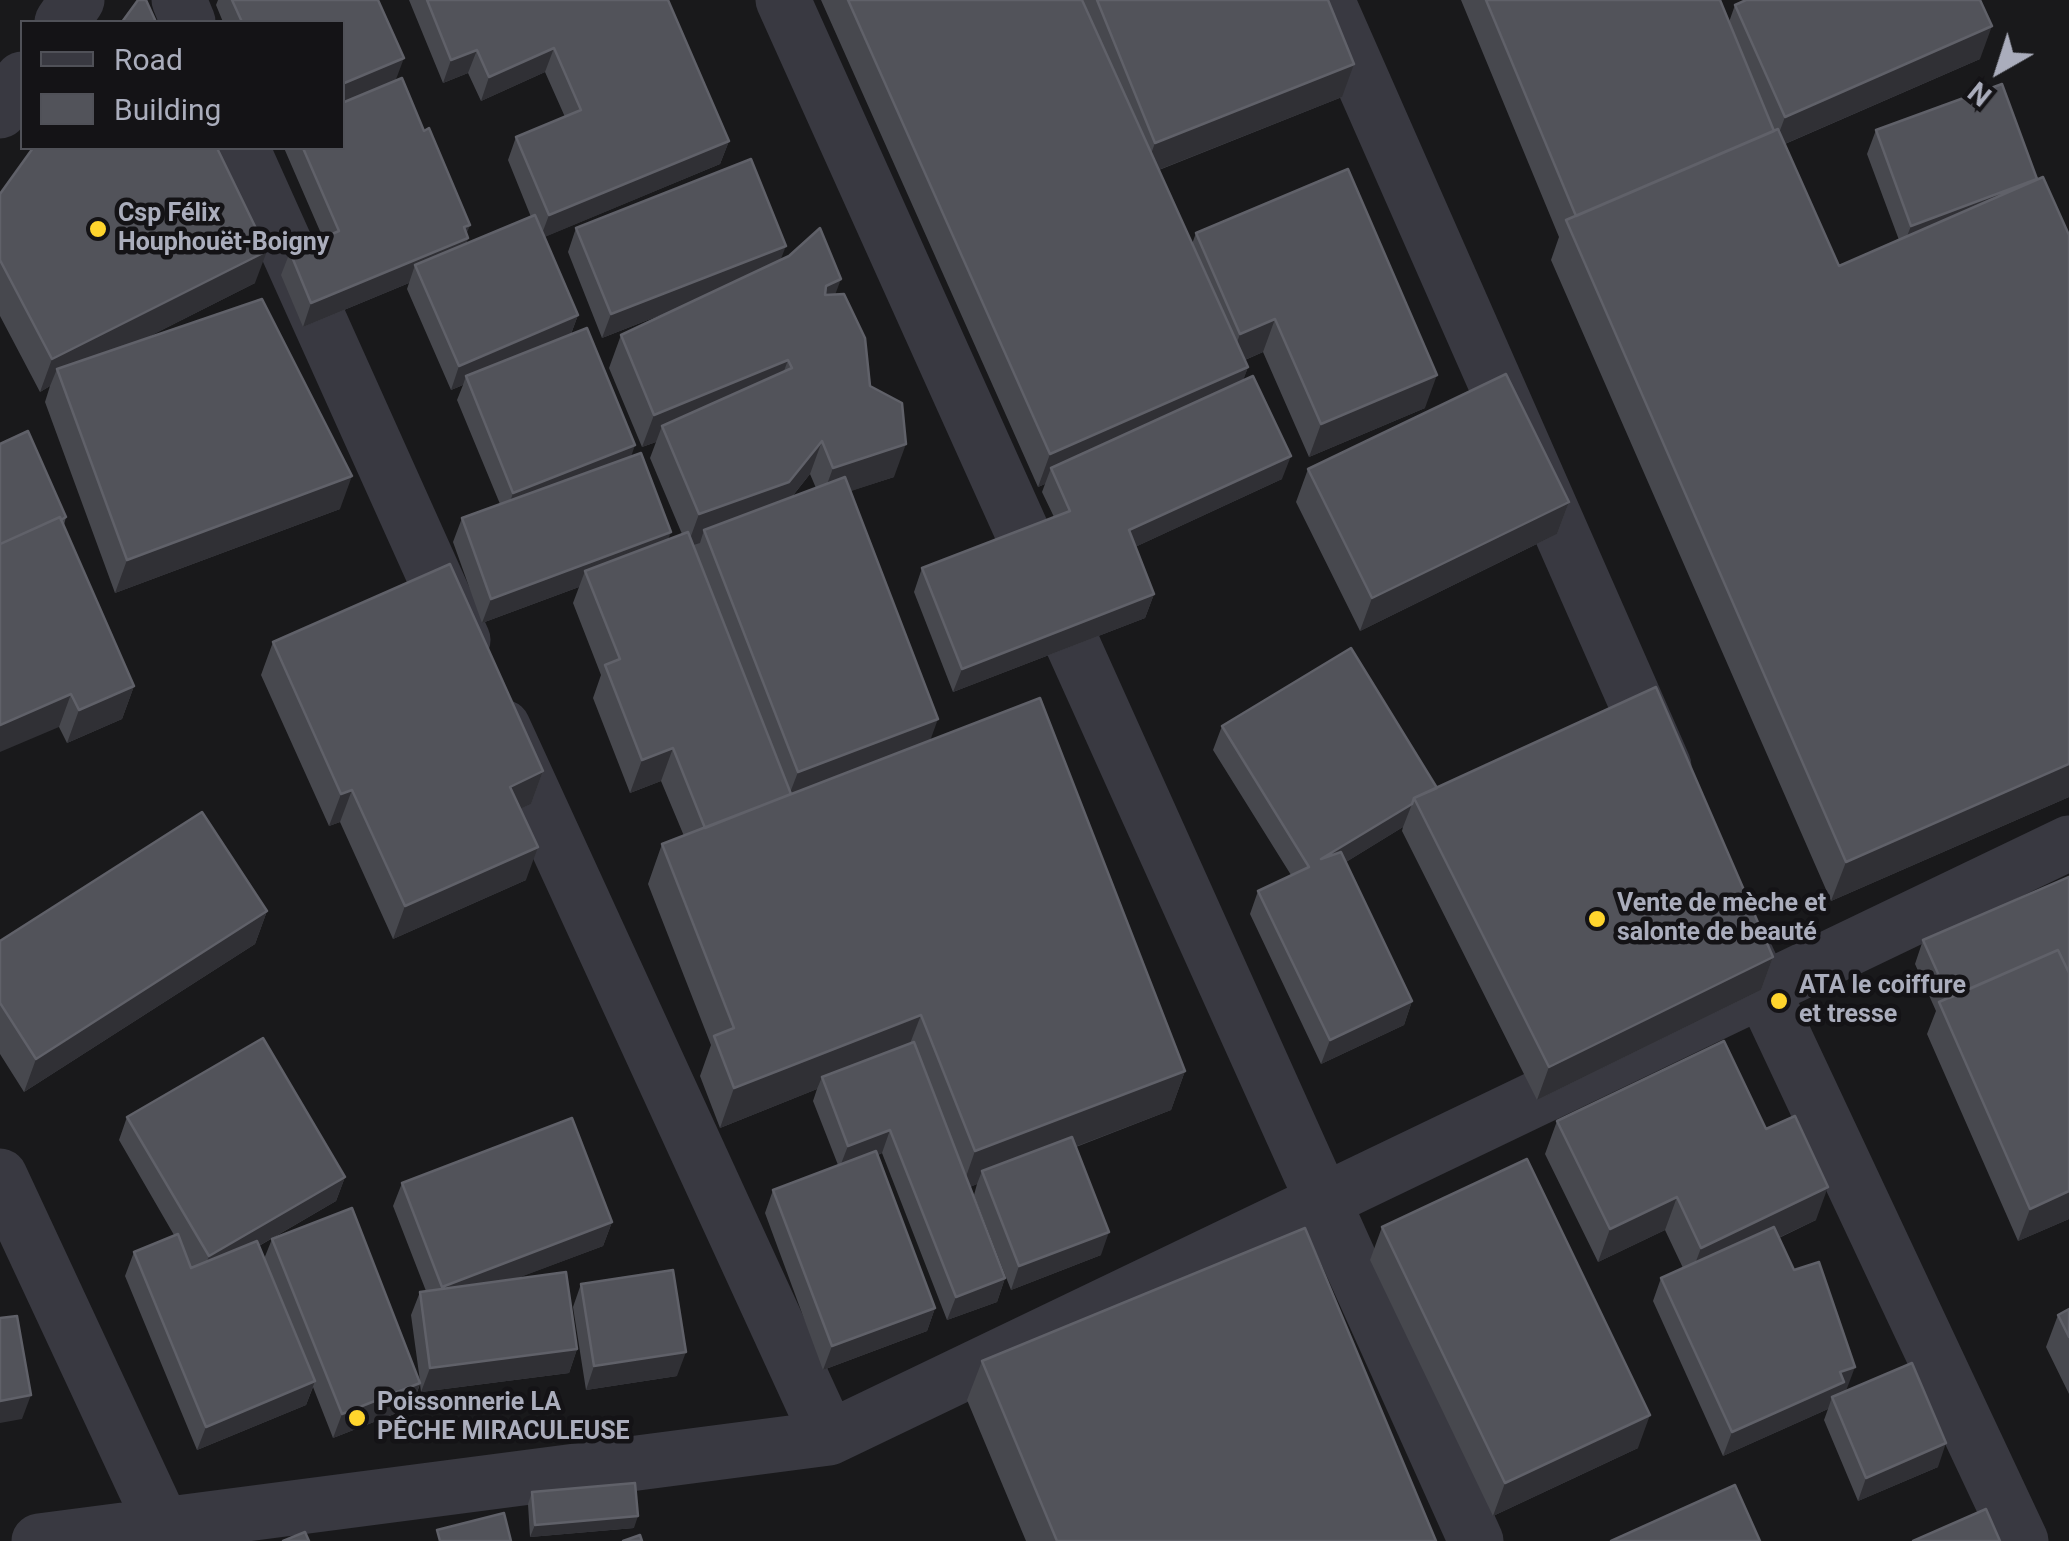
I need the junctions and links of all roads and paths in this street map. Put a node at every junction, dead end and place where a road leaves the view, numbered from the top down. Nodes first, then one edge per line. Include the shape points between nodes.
1 (783, 0) edge
2 (1327, 0) edge
3 (20, 82) edge
4 (0, 111) edge
5 (243, 150) edge
6 (1683, 810) edge
7 (2069, 844) edge
8 (1730, 918) edge
9 (1762, 990) junction
10 (0, 1176) edge
11 (1324, 1204) junction
12 (829, 1438) junction
13 (166, 1533) edge
14 (39, 1541) edge
15 (1476, 1541) edge
16 (2021, 1541) edge

1 - 11 street
2 - 6 street
3 - 4 street
5 - 12 street
7 - 9 street
8 - 9 street
9 - 11 street
9 - 16 street
10 - 13 street
11 - 12 street
11 - 15 street
12 - 13 street
13 - 14 street

